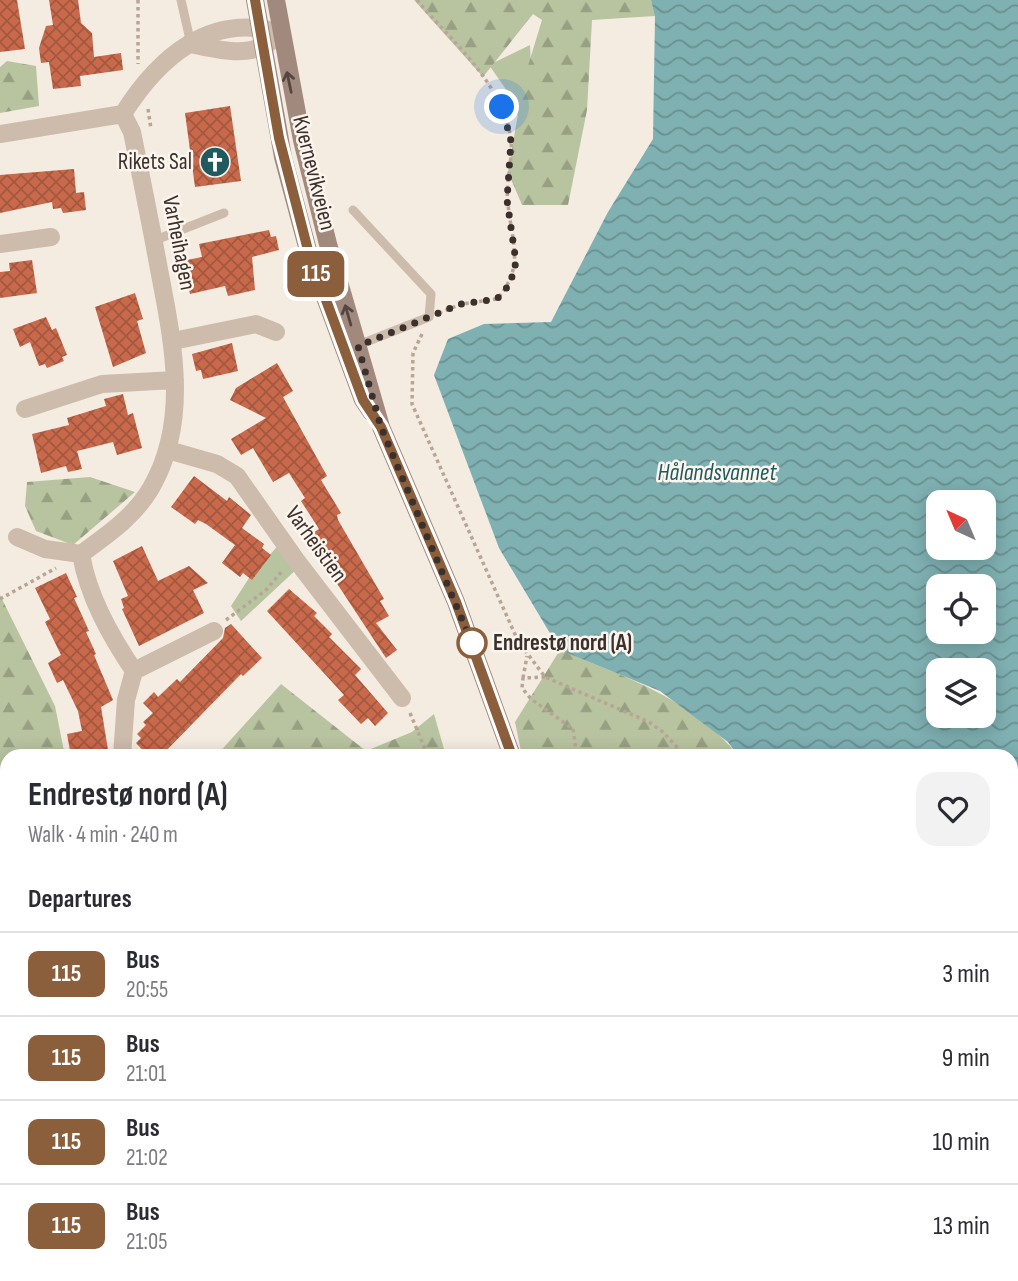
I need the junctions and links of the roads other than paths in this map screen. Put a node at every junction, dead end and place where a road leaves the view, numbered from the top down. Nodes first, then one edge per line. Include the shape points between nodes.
1 (181, 0) edge
2 (255, 0) edge
3 (276, 0) edge
4 (258, 26) junction
5 (280, 33) junction
6 (191, 44) junction
7 (262, 50) junction
8 (123, 114) junction
9 (0, 134) edge
10 (353, 210) dead end
11 (224, 214) dead end
12 (51, 237) dead end
13 (153, 241) junction
14 (0, 244) edge
15 (276, 332) dead end
16 (173, 341) junction
17 (351, 348) junction
18 (174, 380) junction
19 (25, 409) dead end
20 (168, 450) junction
21 (17, 537) dead end
22 (81, 554) junction
23 (214, 631) road end
24 (134, 671) junction
25 (402, 698) road end
26 (122, 749) edge
27 (509, 749) edge

1 - 6 lane
2 - 4 main road, Kvernevikveien
3 - 5 main road, Kvernevikveien
4 - 5 street
4 - 6 street via 228,27
4 - 7 main road, Kvernevikveien
5 - 7 street
17 -> 5 main road, Kvernevikveien
6 - 7 street
6 - 8 street via 171,58
7 - 17 main road, Kvernevikveien via 283,157 309,254
8 - 9 street
8 - 13 street, Varheihagen via 132,132
10 - 17 lane via 431,294 429,317
11 - 13 lane
12 - 14 street
13 - 16 street, Varheihagen
15 - 16 street via 256,324
16 - 18 street, Varheihagen
17 - 27 main road, Kvernevikveien via 363,400 381,427 461,614
18 - 19 street via 102,384
18 - 20 street, Varheihagen
20 - 22 street, Varheihagen via 150,489 123,523
20 - 25 street, Varheistien via 217,464 237,476
21 - 22 street via 45,549
22 - 24 street via 85,576 113,640
23 - 24 street
24 - 26 street via 126,700

